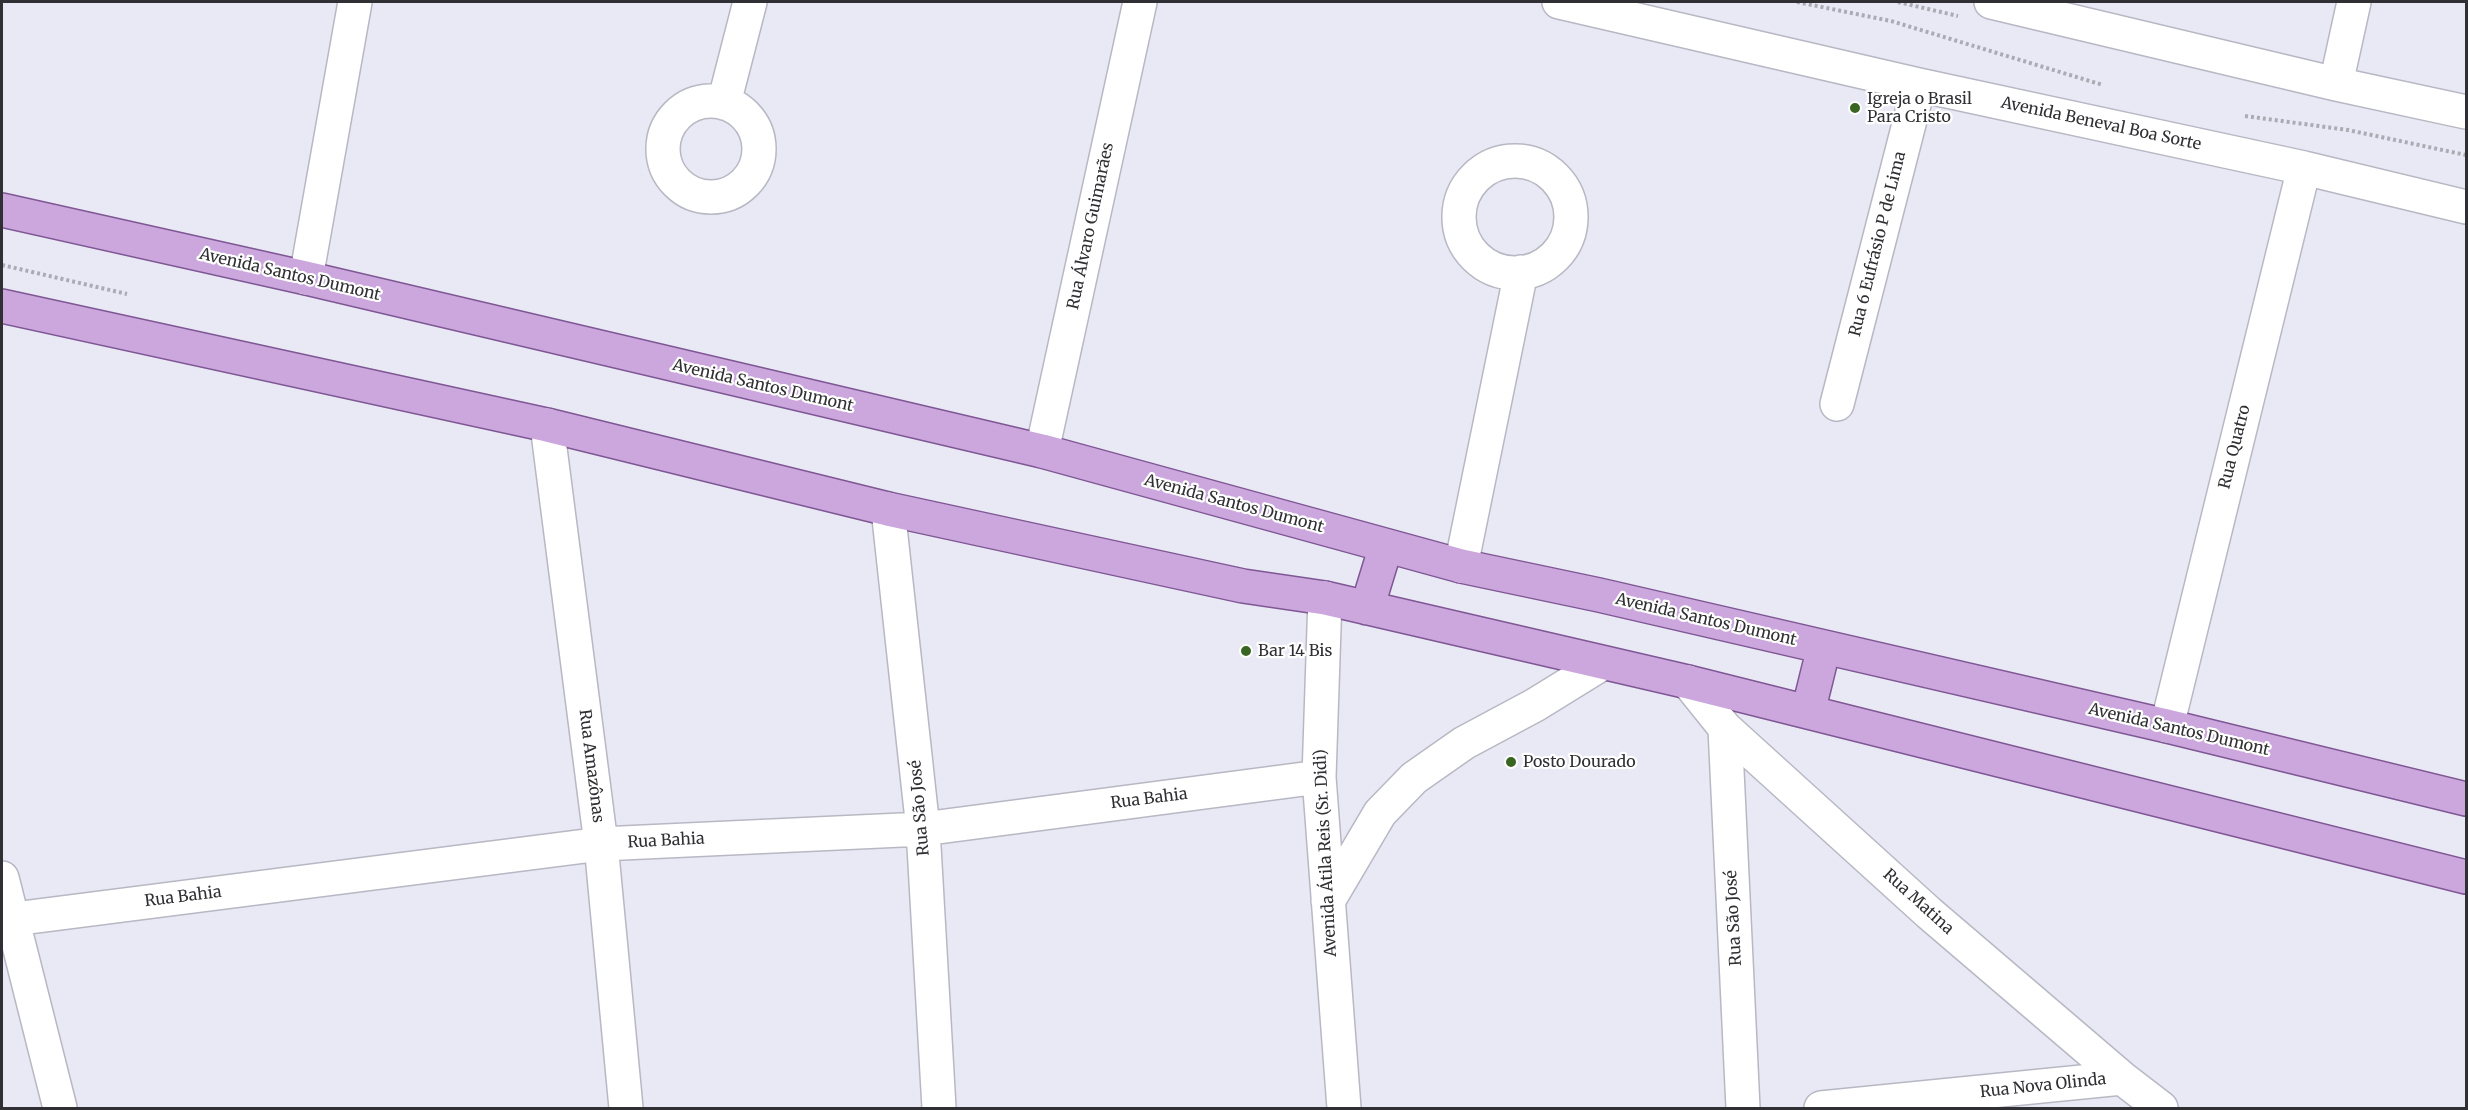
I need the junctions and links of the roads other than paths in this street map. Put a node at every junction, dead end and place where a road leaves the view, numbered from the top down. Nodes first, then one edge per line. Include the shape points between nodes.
1 (355, 2) edge
2 (750, 2) edge
3 (1140, 2) edge
4 (1559, 2) edge
5 (1991, 2) edge
6 (2354, 2) edge
7 (2336, 84) junction
8 (1918, 85) junction
9 (724, 103) dead end
10 (2466, 112) edge
11 (2304, 168) junction
12 (2466, 207) edge
13 (2, 210) edge
14 (1521, 272) dead end
15 (306, 278) junction
16 (2, 306) edge
17 (1837, 404) dead end
18 (547, 425) junction
19 (1042, 451) junction
20 (888, 509) junction
21 (1386, 546) junction
22 (1461, 566) junction
23 (1325, 598) junction
24 (1367, 608) junction
25 (1824, 647) junction
26 (1603, 663) junction
27 (1688, 682) junction
28 (1808, 712) junction
29 (2167, 726) junction
30 (1725, 728) junction
31 (1319, 777) junction
32 (2466, 799) edge
33 (924, 829) junction
34 (600, 844) junction
35 (2466, 877) edge
36 (2, 878) edge
37 (1328, 901) junction
38 (14, 919) junction
39 (16, 986) edge
40 (2122, 1078) junction
41 (2154, 1106) edge
42 (60, 1108) edge
43 (626, 1108) edge
44 (939, 1108) edge
45 (1344, 1108) edge
46 (1743, 1108) edge
47 (1821, 1108) edge

1 - 15 street
2 - 9 street
3 - 19 street, Rua Álvaro Guimarães
4 - 8 street, Avenida Beneval Boa Sorte
5 - 7 street
6 - 7 street
7 - 10 street
8 - 11 street, Avenida Beneval Boa Sorte
8 - 17 street, Rua 6 Eufrásio P de Lima
11 - 12 street, Avenida Beneval Boa Sorte
11 - 29 street, Rua Quatro
13 - 15 main road, Avenida Santos Dumont
14 - 22 street
15 - 19 main road, Avenida Santos Dumont
16 - 18 main road
18 - 20 main road
18 - 34 street, Rua Amazônas
19 - 21 main road, Avenida Santos Dumont
20 - 23 main road via 1243,586
20 - 33 street, Rua São José
21 - 22 main road, Avenida Santos Dumont
21 - 24 main road
22 - 25 main road, Avenida Santos Dumont
23 - 24 main road
23 - 31 street, Avenida Átila Reis (Sr. Didi)
24 - 26 main road
25 - 28 main road
25 - 29 main road, Avenida Santos Dumont
26 - 27 main road
26 - 37 street via 1464,742 1414,778 1380,813
27 - 28 main road
27 - 30 street, Rua Matina
28 - 35 main road
29 - 32 main road, Avenida Santos Dumont
30 - 40 street, Rua Matina via 1929,913
30 - 46 street, Rua São José
31 - 33 street, Rua Bahia
31 - 37 street, Avenida Átila Reis (Sr. Didi)
33 - 34 street, Rua Bahia
33 - 44 street, Rua São José
34 - 38 street, Rua Bahia
34 - 43 street, Rua Amazônas
36 - 38 street
37 - 45 street, Avenida Átila Reis (Sr. Didi)
38 - 39 street
39 - 42 street
40 - 41 street, Rua Matina
40 - 47 street, Rua Nova Olinda

